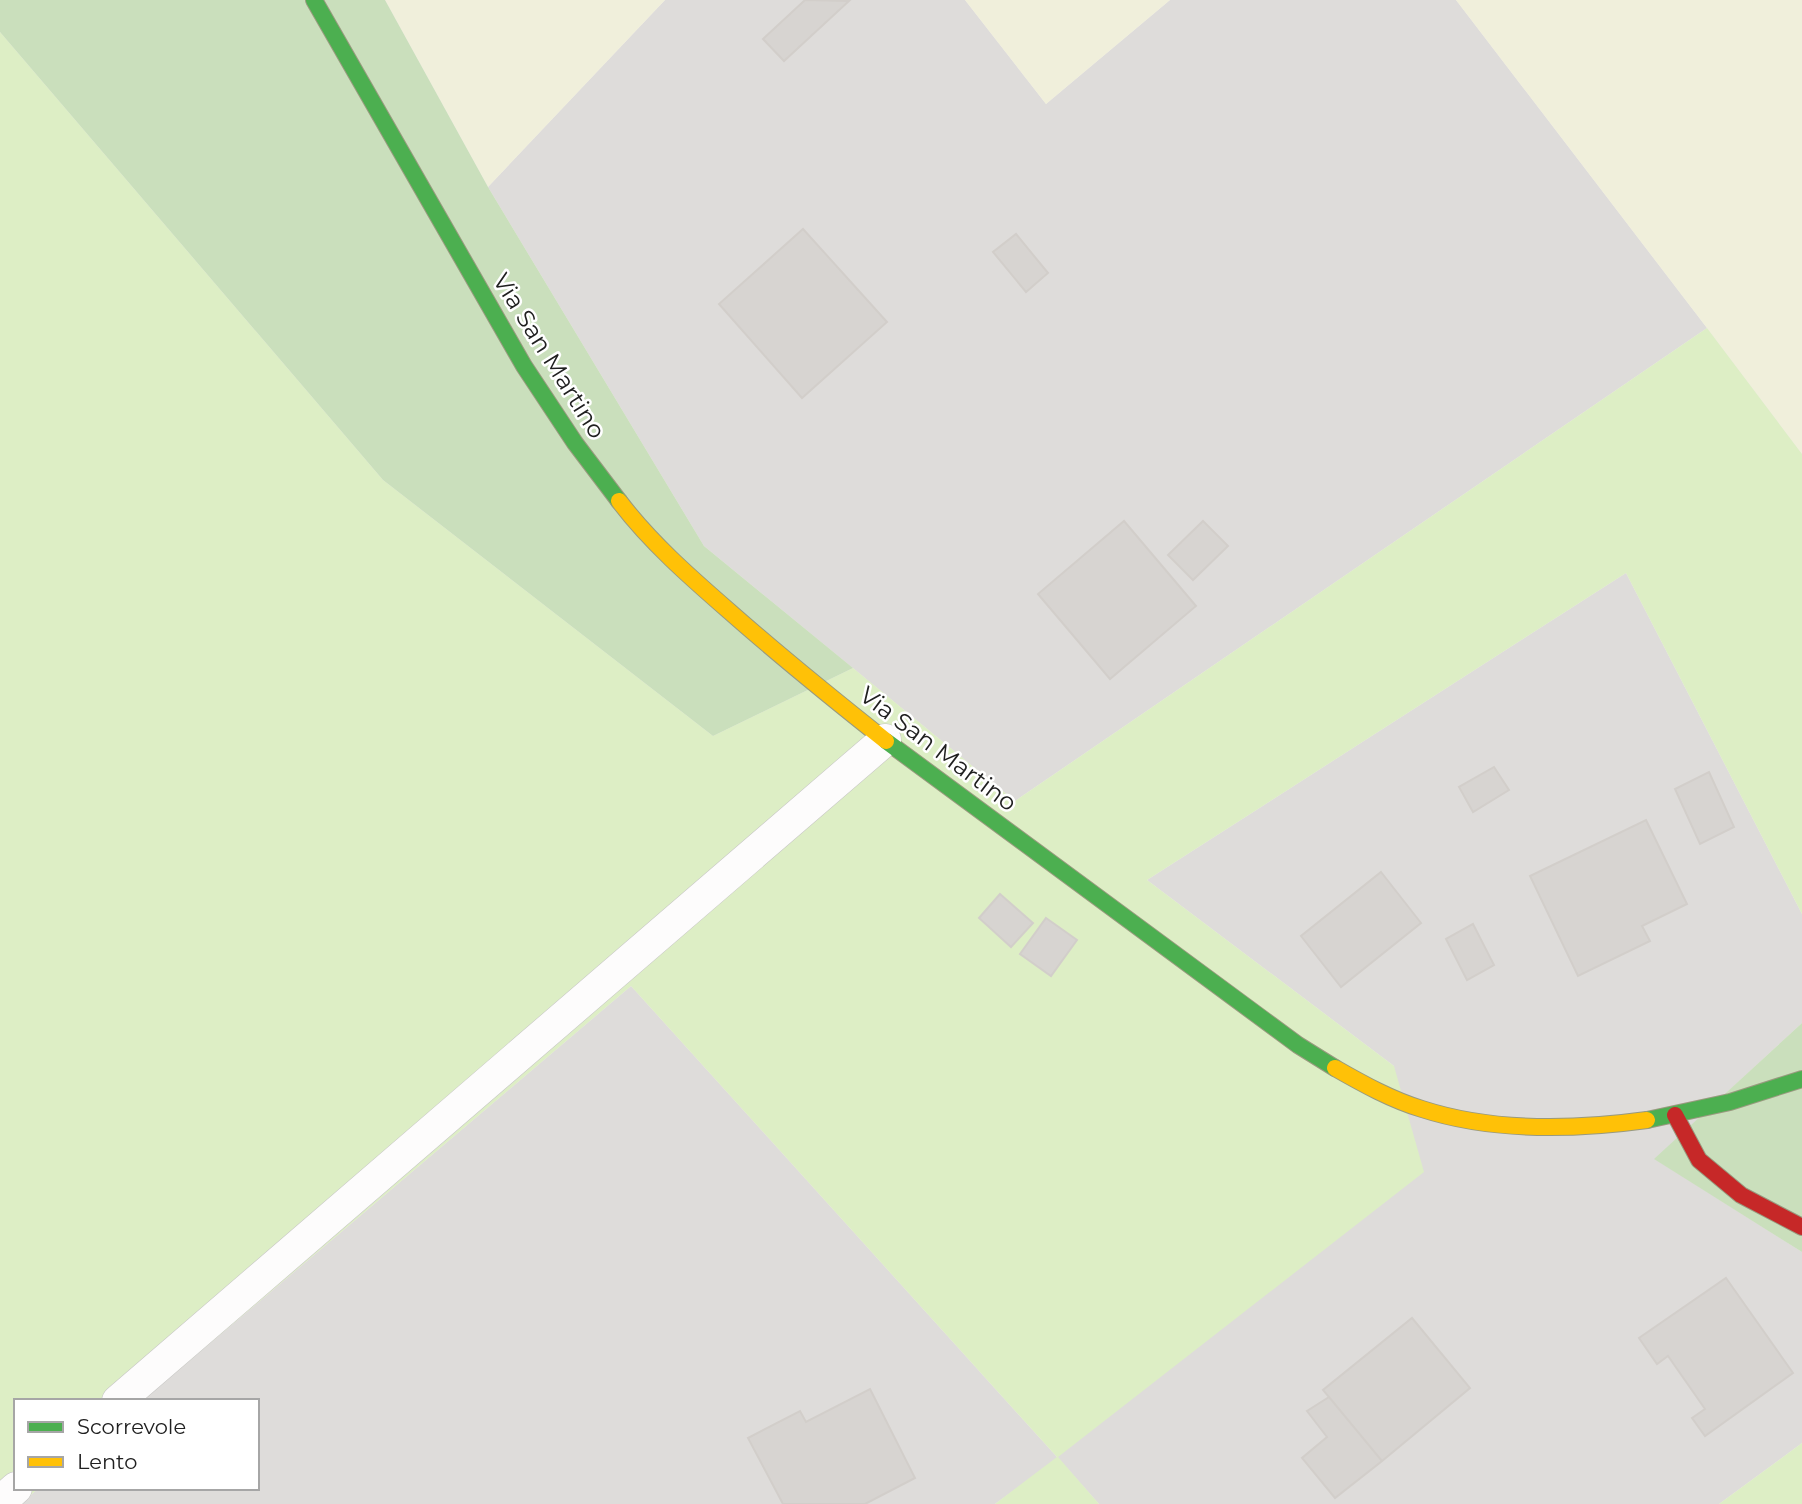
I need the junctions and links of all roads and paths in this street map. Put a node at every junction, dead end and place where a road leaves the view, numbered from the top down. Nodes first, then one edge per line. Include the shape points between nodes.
1 (314, 0) edge
2 (885, 740) junction
3 (1802, 1079) edge
4 (1675, 1115) junction
5 (1802, 1227) edge
6 (120, 1399) edge
7 (14, 1490) edge
8 (0, 1502) edge

1 - 2 street, Via San Martino via 524,366 637,525 694,581
2 - 4 street, Via San Martino via 1298,1045 1365,1085 1421,1109 1479,1121 1545,1127 1612,1126
2 - 6 lane
3 - 4 street, Via San Martino via 1742,1100
4 - 5 street via 1699,1160 1741,1195
7 - 8 lane

